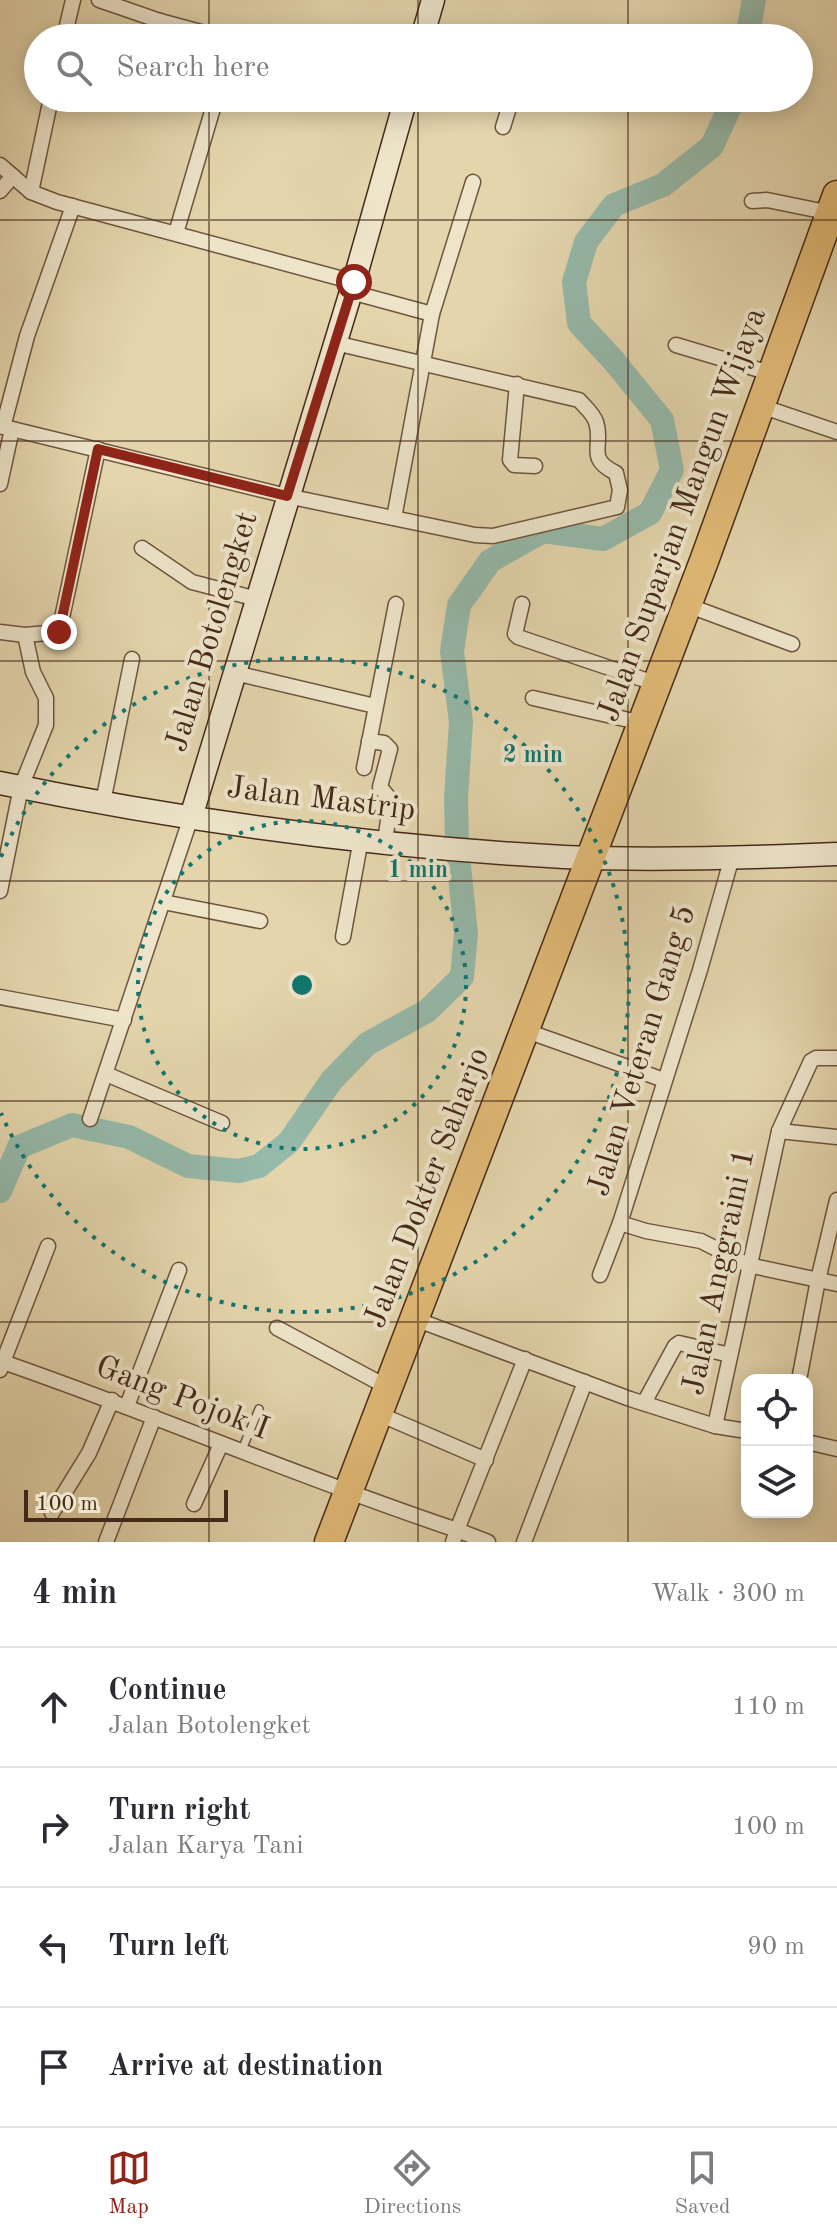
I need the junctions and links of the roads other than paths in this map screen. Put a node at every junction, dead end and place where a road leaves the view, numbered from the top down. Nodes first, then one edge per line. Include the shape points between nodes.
1 (73, 0) edge
2 (99, 0) edge
3 (433, 0) edge
4 (125, 4) edge
5 (160, 21) junction
6 (67, 24) edge
7 (159, 24) edge
8 (171, 24) edge
9 (426, 24) edge
10 (48, 112) edge
11 (213, 112) edge
12 (402, 112) edge
13 (508, 112) edge
14 (503, 127) dead end
15 (0, 165) edge
16 (13, 176) junction
17 (473, 182) dead end
18 (0, 191) edge
19 (31, 192) junction
20 (752, 201) dead end
21 (834, 204) edge
22 (73, 206) junction
23 (176, 233) junction
24 (353, 287) junction
25 (432, 314) junction
26 (335, 343) junction
27 (676, 345) dead end
28 (422, 362) junction
29 (773, 374) junction
30 (517, 384) junction
31 (761, 406) junction
32 (5, 427) edge
33 (837, 432) edge
34 (98, 449) junction
35 (535, 466) dead end
36 (0, 484) edge
37 (287, 496) junction
38 (394, 518) junction
39 (142, 548) dead end
40 (257, 599) junction
41 (396, 604) dead end
42 (522, 604) dead end
43 (687, 605) junction
44 (0, 632) edge
45 (25, 635) junction
46 (792, 644) dead end
47 (132, 659) dead end
48 (235, 673) junction
49 (657, 684) junction
50 (533, 698) dead end
51 (375, 706) junction
52 (642, 723) junction
53 (369, 741) junction
54 (364, 768) dead end
55 (10, 785) edge
56 (103, 802) junction
57 (191, 817) junction
58 (361, 839) junction
59 (385, 841) junction
60 (837, 854) edge
61 (590, 857) junction
62 (732, 857) junction
63 (0, 891) edge
64 (163, 902) junction
65 (260, 921) dead end
66 (343, 937) dead end
67 (0, 997) edge
68 (124, 1020) junction
69 (524, 1030) junction
70 (837, 1058) edge
71 (106, 1074) junction
72 (664, 1080) junction
73 (90, 1119) dead end
74 (222, 1123) dead end
75 (779, 1131) junction
76 (837, 1137) edge
77 (837, 1200) edge
78 (620, 1223) junction
79 (48, 1246) dead end
80 (748, 1265) junction
81 (179, 1270) dead end
82 (600, 1275) dead end
83 (818, 1280) junction
84 (837, 1284) edge
85 (415, 1319) junction
86 (277, 1328) dead end
87 (730, 1355) junction
88 (525, 1359) junction
89 (1, 1364) edge
90 (800, 1374) edge
91 (585, 1382) junction
92 (112, 1400) junction
93 (384, 1401) junction
94 (644, 1403) junction
95 (127, 1406) junction
96 (259, 1409) dead end
97 (154, 1417) junction
98 (715, 1426) junction
99 (741, 1430) edge
100 (813, 1443) edge
101 (221, 1444) junction
102 (837, 1449) edge
103 (241, 1452) junction
104 (486, 1460) junction
105 (348, 1494) junction
106 (194, 1504) dead end
107 (52, 1513) dead end
108 (455, 1536) edge
109 (106, 1542) edge
110 (329, 1542) edge
111 (488, 1542) edge
112 (524, 1542) edge

1 - 6 street
2 - 4 street
3 - 9 street
4 - 5 street
5 - 7 street
5 - 8 street
10 - 19 street
11 - 23 street
12 - 24 street, Jalan Botolengket
13 - 14 street
15 - 16 street
16 - 18 street
16 - 19 street
17 - 25 street
19 - 22 street
20 - 21 street
21 - 29 highway, Jalan Suparjan Mangun Wijaya
22 - 23 street
22 - 32 street via 27,336
23 - 24 street
24 - 25 street
24 - 26 street, Jalan Botolengket
25 - 28 street
26 - 28 street
26 - 37 street, Jalan Botolengket
27 - 29 street
28 - 30 street
28 - 38 street
29 - 31 highway, Jalan Suparjan Mangun Wijaya
30 - 35 street via 510,460
30 - 38 street via 574,398 592,414 598,458 619,479 617,507 493,536
31 - 33 street
31 - 43 highway, Jalan Suparjan Mangun Wijaya
32 - 34 street
32 - 36 street
34 - 37 street
34 - 45 street via 59,632
37 - 38 street
37 - 40 street, Jalan Botolengket
39 - 40 street via 192,582
40 - 48 street, Jalan Botolengket
41 - 51 street
42 - 49 street via 518,637
43 - 46 street
43 - 49 highway, Jalan Suparjan Mangun Wijaya
44 - 45 street
45 - 55 street via 33,672 46,698 46,725
47 - 56 street
48 - 51 street
48 - 57 street, Jalan Botolengket
49 - 52 highway, Jalan Suparjan Mangun Wijaya
50 - 52 street
51 - 53 street
52 - 61 highway, Jalan Suparjan Mangun Wijaya
53 - 54 street
53 - 59 street via 390,749 380,787 391,800
55 - 56 street, Jalan Mastrip
55 - 63 street
56 - 57 street, Jalan Mastrip
57 - 58 street, Jalan Mastrip
57 - 64 street
58 - 59 street, Jalan Mastrip
58 - 66 street
59 - 61 street, Jalan Mastrip
60 - 62 street, Jalan Mastrip
61 - 62 street, Jalan Mastrip
61 - 69 highway, Jalan Dokter Saharjo
62 - 72 street, Jalan Veteran Gang 5
64 - 65 street
64 - 68 street
67 - 68 street
68 - 71 street
69 - 72 street
69 - 85 highway, Jalan Dokter Saharjo
70 - 75 street, Jalan Anggraini 1 via 811,1061
71 - 73 street
71 - 74 street
72 - 78 street, Jalan Veteran Gang 5
75 - 76 street
75 - 80 street, Jalan Anggraini 1
77 - 83 street
78 - 80 street, Jalan Veteran Gang 5 via 701,1241
78 - 82 street
79 - 89 street
80 - 83 street, Jalan Veteran Gang 5
80 - 87 street, Jalan Anggraini 1
81 - 95 street
83 - 84 street, Jalan Veteran Gang 5
83 - 90 street
85 - 88 street
85 - 93 highway, Jalan Dokter Saharjo
86 - 93 street
87 - 94 street via 679,1343
87 - 98 street, Jalan Anggraini 1
88 - 91 street
88 - 104 street
89 - 92 street, Gang Pojok I
91 - 94 street
91 - 112 street
92 - 95 street, Gang Pojok I
92 - 107 street via 89,1453
93 - 104 street
93 - 105 highway, Jalan Dokter Saharjo
94 - 98 street
95 - 97 street, Gang Pojok I
96 - 103 lane
97 - 101 street, Gang Pojok I
97 - 109 street
98 - 99 street
100 - 102 street
101 - 103 street, Gang Pojok I
101 - 106 street
103 - 105 street, Gang Pojok I
104 - 108 street
105 - 108 street, Gang Pojok I
105 - 110 highway, Jalan Dokter Saharjo
108 - 111 street, Gang Pojok I

